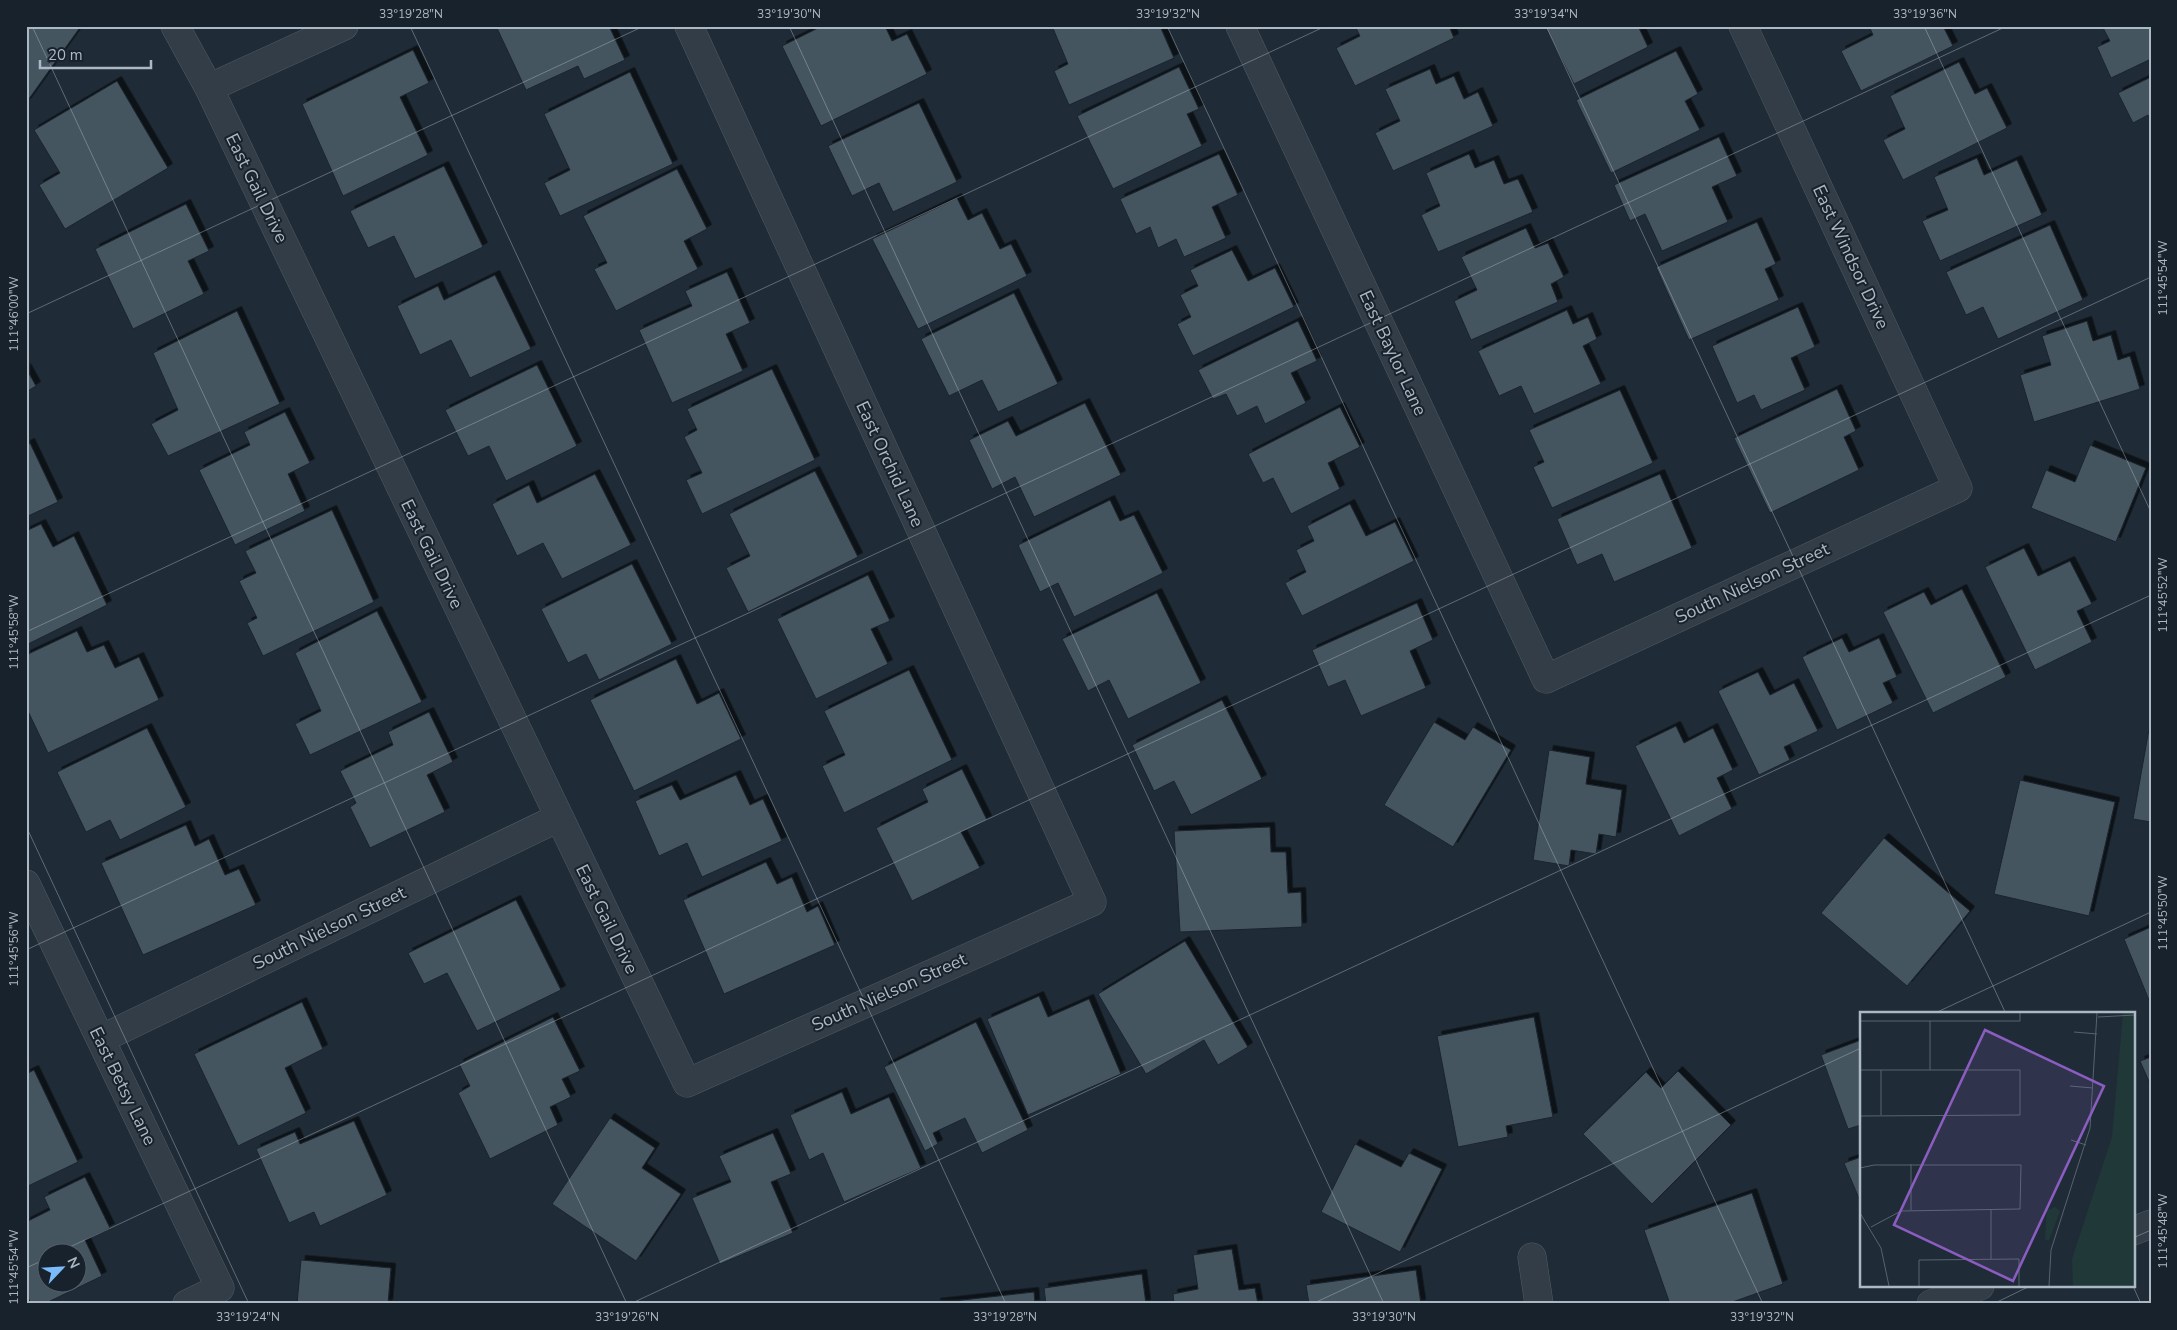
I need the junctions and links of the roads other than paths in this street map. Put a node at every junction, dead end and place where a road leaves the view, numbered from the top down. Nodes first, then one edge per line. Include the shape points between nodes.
1 (175, 26) edge
2 (344, 26) edge
3 (689, 26) edge
4 (1240, 26) edge
5 (1743, 26) edge
6 (209, 88) junction
7 (1958, 488) joint
8 (1546, 679) joint
9 (558, 818) junction
10 (26, 884) edge
11 (1092, 902) joint
12 (101, 1038) junction
13 (687, 1083) joint
14 (2151, 1224) edge
15 (2134, 1231) edge
16 (1532, 1257) dead end
17 (1975, 1288) edge
18 (187, 1304) edge
19 (1539, 1304) edge
20 (1931, 1304) edge

1 - 6 street, East Gail Drive
2 - 6 street
3 - 11 street, East Orchid Lane
4 - 8 street, East Baylor Lane
5 - 7 street, East Windsor Drive
6 - 9 street, East Gail Drive
7 - 8 street, South Nielson Street
9 - 12 street, South Nielson Street
9 - 13 street, East Gail Drive
10 - 12 street, East Betsy Lane
11 - 13 street, South Nielson Street
12 - 18 street, East Betsy Lane via 220,1288
14 - 15 street
16 - 19 street
17 - 20 street

